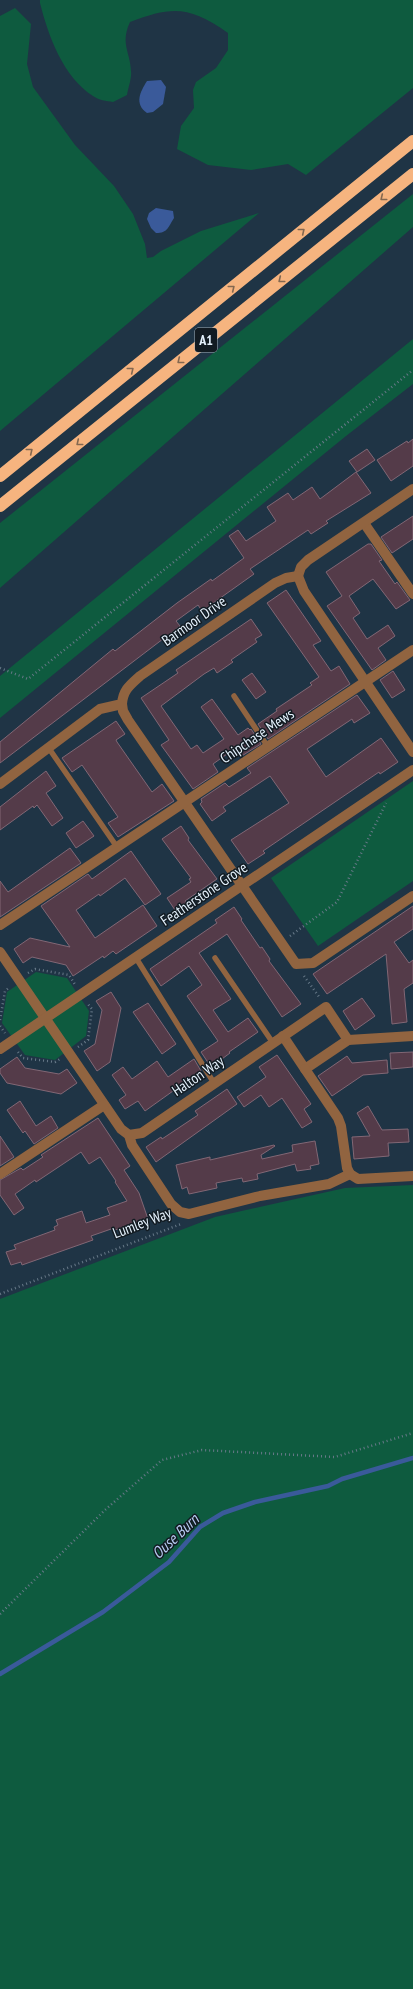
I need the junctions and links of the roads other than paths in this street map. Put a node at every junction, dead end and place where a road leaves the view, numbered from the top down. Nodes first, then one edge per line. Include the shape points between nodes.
1 (413, 141) edge
2 (413, 174) edge
3 (0, 476) edge
4 (413, 490) edge
5 (0, 506) edge
6 (364, 523) junction
7 (298, 576) junction
8 (413, 594) edge
9 (413, 650) edge
10 (366, 682) junction
11 (234, 696) dead end
12 (122, 704) junction
13 (48, 747) junction
14 (268, 747) junction
15 (413, 752) edge
16 (413, 770) edge
17 (0, 784) edge
18 (185, 802) junction
19 (117, 847) junction
20 (242, 886) junction
21 (413, 896) edge
22 (0, 925) edge
23 (0, 952) edge
24 (136, 958) junction
25 (215, 958) dead end
26 (46, 1019) junction
27 (283, 1036) junction
28 (413, 1036) edge
29 (348, 1040) junction
30 (273, 1043) junction
31 (0, 1050) edge
32 (305, 1069) junction
33 (214, 1083) junction
34 (104, 1105) junction
35 (129, 1135) junction
36 (0, 1174) edge
37 (350, 1174) junction
38 (413, 1176) edge

3 -> 1 highway, A1
2 -> 5 highway, A1
4 - 6 street
6 - 7 street via 308,560 301,567
6 - 8 street
7 - 10 street via 304,591
7 - 12 street, Barmoor Drive via 275,583 140,676 126,688
9 - 10 street, Chipchase Mews
10 - 14 street, Chipchase Mews
10 - 15 street
11 - 14 lane
12 - 13 street via 100,709
12 - 18 street via 128,720
13 - 17 street
13 - 19 lane
14 - 18 street, Chipchase Mews
16 - 20 street, Featherstone Grove
18 - 19 street, Chipchase Mews
18 - 20 street
19 - 22 street, Chipchase Mews
20 - 21 street via 296,964 313,964
20 - 24 street, Featherstone Grove
23 - 26 street
24 - 26 street, Featherstone Grove
24 - 33 lane
25 - 30 lane
26 - 31 street, Featherstone Grove
26 - 34 street
27 - 29 street, Halton Way via 326,1007
27 - 30 street, Halton Way
27 - 32 street
28 - 29 street
29 - 32 street
30 - 33 street, Halton Way
32 - 37 street via 338,1118
33 - 35 street, Halton Way via 142,1133
34 - 35 street via 121,1129
34 - 36 street
35 - 37 street, Lumley Way via 132,1145 171,1204 180,1212 189,1214 260,1196 329,1184
37 - 38 street via 358,1179

